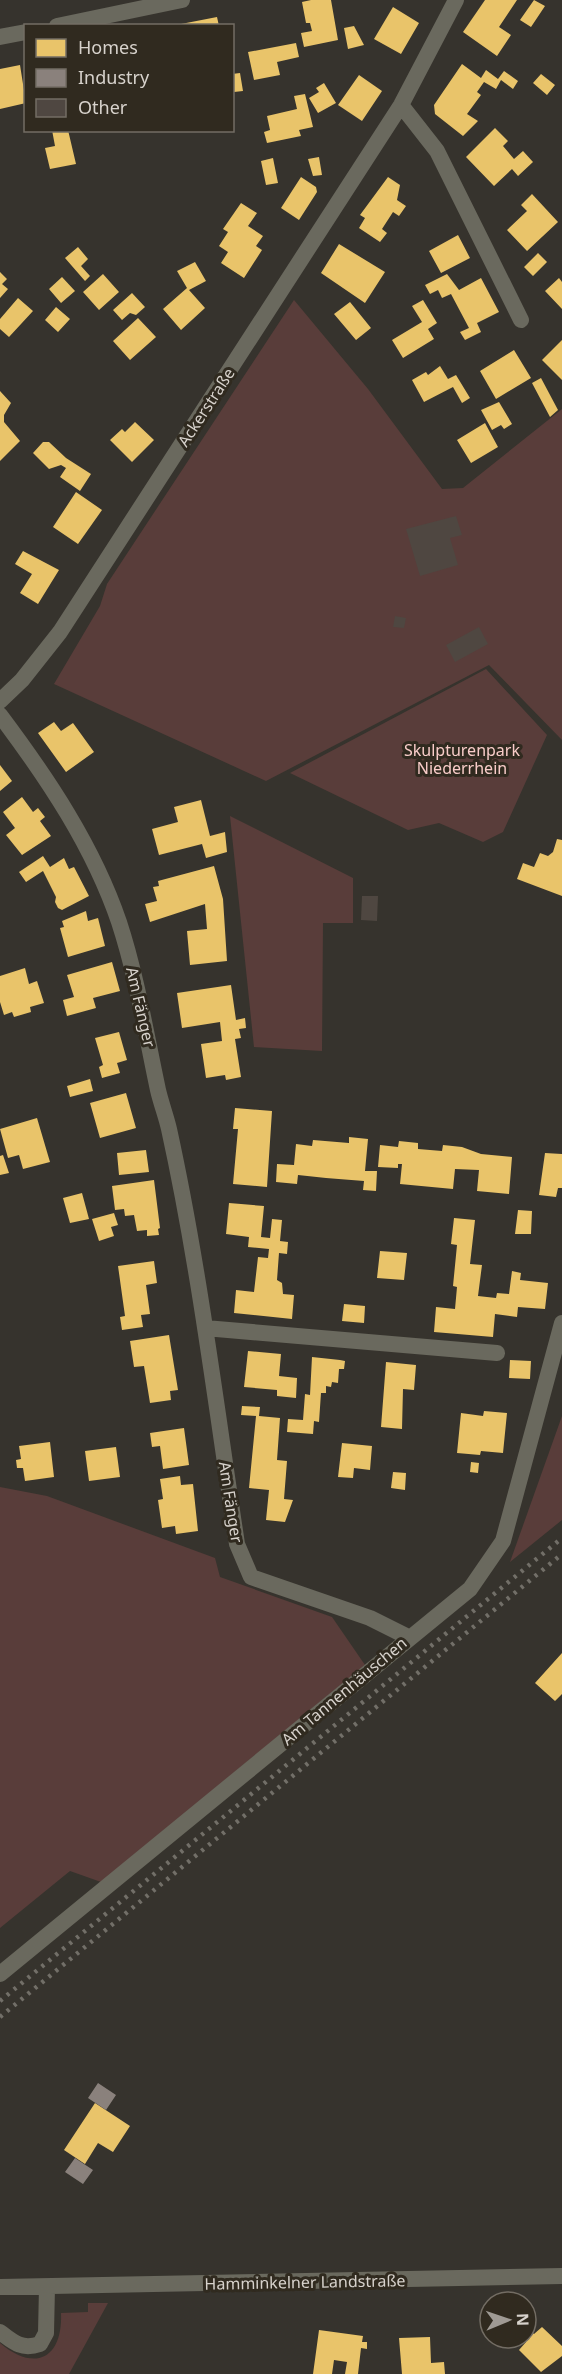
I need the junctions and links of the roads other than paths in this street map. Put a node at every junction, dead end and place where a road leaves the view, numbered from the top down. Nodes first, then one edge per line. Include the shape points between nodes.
1 (182, 0) edge
2 (456, 0) edge
3 (67, 24) edge
4 (24, 32) edge
5 (0, 37) edge
6 (401, 105) junction
7 (521, 320) dead end
8 (0, 701) edge
9 (0, 715) edge
10 (562, 1323) edge
11 (205, 1328) junction
12 (496, 1353) dead end
13 (408, 1637) junction
14 (0, 1974) edge
15 (562, 2276) edge
16 (0, 2287) edge
17 (47, 2287) junction
18 (0, 2332) edge

1 - 3 street
2 - 6 street, Ackerstraße
4 - 5 street
6 - 7 street via 437,151
6 - 8 street, Ackerstraße via 60,632
9 - 11 street, Am Fänger via 47,777 80,834 118,921 169,1128
10 - 13 street, Am Tannenhäuschen via 503,1541 470,1589
11 - 12 street
11 - 13 street, Am Fänger via 237,1544 251,1576 369,1618
13 - 14 street, Am Tannenhäuschen
15 - 17 street, Hamminkelner Landstraße
16 - 17 street, Hamminkelner Landstraße
17 - 18 street via 46,2332 40,2344 18,2346

